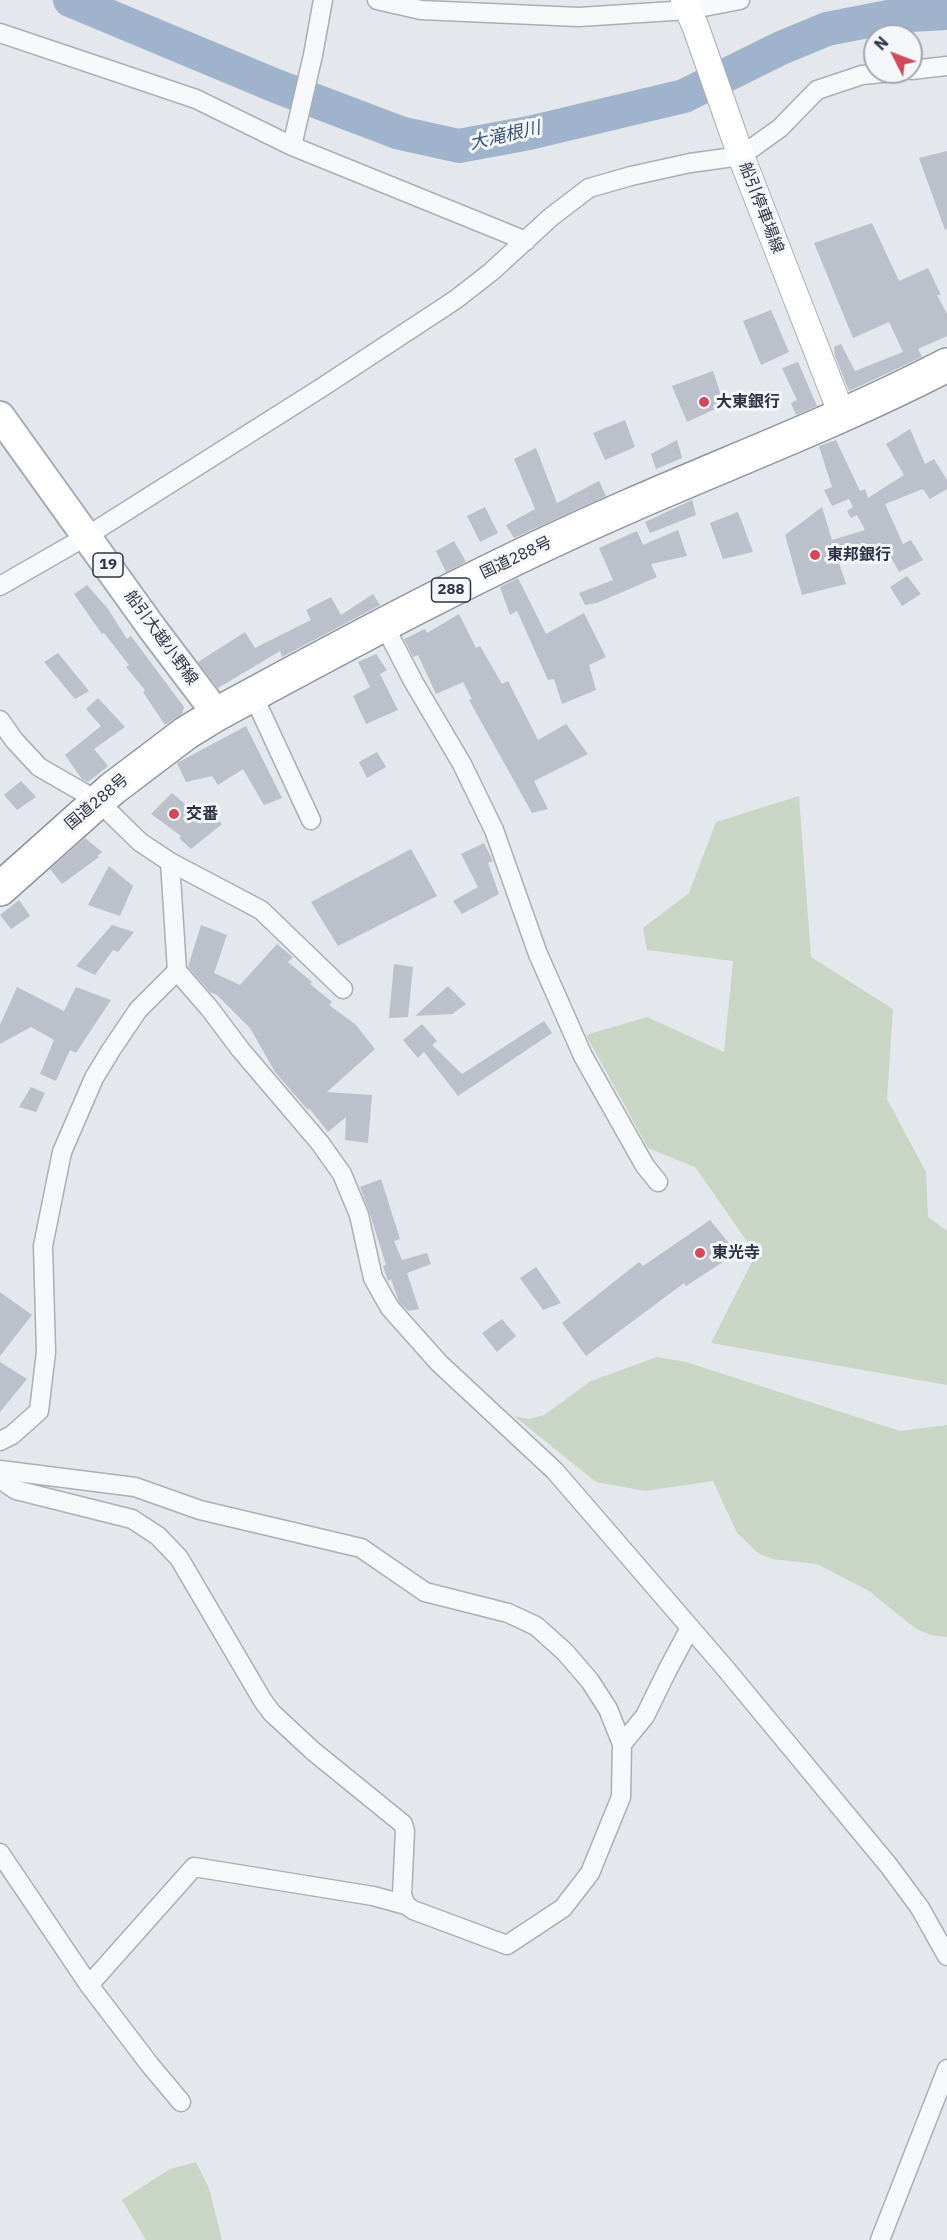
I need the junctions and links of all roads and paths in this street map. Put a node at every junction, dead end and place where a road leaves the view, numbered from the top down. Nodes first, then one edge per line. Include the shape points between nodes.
1 (322, 0) edge
2 (377, 0) edge
3 (740, 0) edge
4 (689, 13) edge
5 (0, 33) edge
6 (947, 66) edge
7 (923, 69) edge
8 (863, 75) edge
9 (737, 145) junction
10 (292, 146) junction
11 (526, 241) junction
12 (947, 365) edge
13 (842, 415) junction
14 (0, 416) edge
15 (87, 536) junction
16 (0, 586) edge
17 (384, 625) junction
18 (253, 695) junction
19 (217, 714) junction
20 (0, 720) edge
21 (98, 801) junction
22 (311, 820) dead end
23 (170, 862) junction
24 (0, 889) edge
25 (177, 971) junction
26 (343, 989) dead end
27 (658, 1182) dead end
28 (0, 1441) edge
29 (0, 1473) edge
30 (690, 1628) junction
31 (622, 1744) junction
32 (0, 1852) edge
33 (406, 1905) junction
34 (947, 1956) edge
35 (89, 1985) junction
36 (947, 2069) edge
37 (181, 2102) dead end
38 (880, 2240) edge

1 - 10 street
2 - 4 street via 421,10 516,16
3 - 4 street
4 - 9 main road, 船引停車場線
5 - 10 street via 196,99
6 - 7 street
8 - 9 street via 817,90 780,128
9 - 11 street via 690,163 589,188
9 - 13 main road, 船引停車場線
10 - 11 street
11 - 15 street via 455,300
12 - 13 highway, 国道288号 / 288
13 - 17 highway, 国道288号 / 288 via 553,540
14 - 15 main road, 船引大越小野線 / 19
15 - 16 street
15 - 19 main road, 船引大越小野線 / 19
17 - 18 highway, 国道288号 / 288
17 - 27 street via 462,764 494,830 538,954 583,1056
18 - 19 highway, 国道288号 / 288
18 - 22 street
19 - 21 highway, 国道288号 / 288 via 146,762
20 - 21 street via 39,767
21 - 23 street via 140,842
21 - 24 highway, 国道288号 / 288
23 - 25 street
23 - 26 street via 261,910
25 - 28 street via 138,1010 111,1050 94,1078 62,1152 43,1246 46,1352 39,1411
25 - 30 street via 342,1174 359,1215 373,1278 390,1308 439,1363 555,1471
29 - 31 street via 135,1487 200,1510 361,1548 425,1592 508,1613 536,1626 590,1681 608,1709
29 - 33 street via 16,1490 132,1519 169,1547 272,1713 403,1824 402,1895
30 - 31 street via 645,1716
30 - 34 street via 889,1866 920,1908
31 - 33 street via 621,1797 590,1873 563,1908 507,1945
32 - 35 street
33 - 35 street via 373,1896 194,1867
35 - 37 street
36 - 38 street

